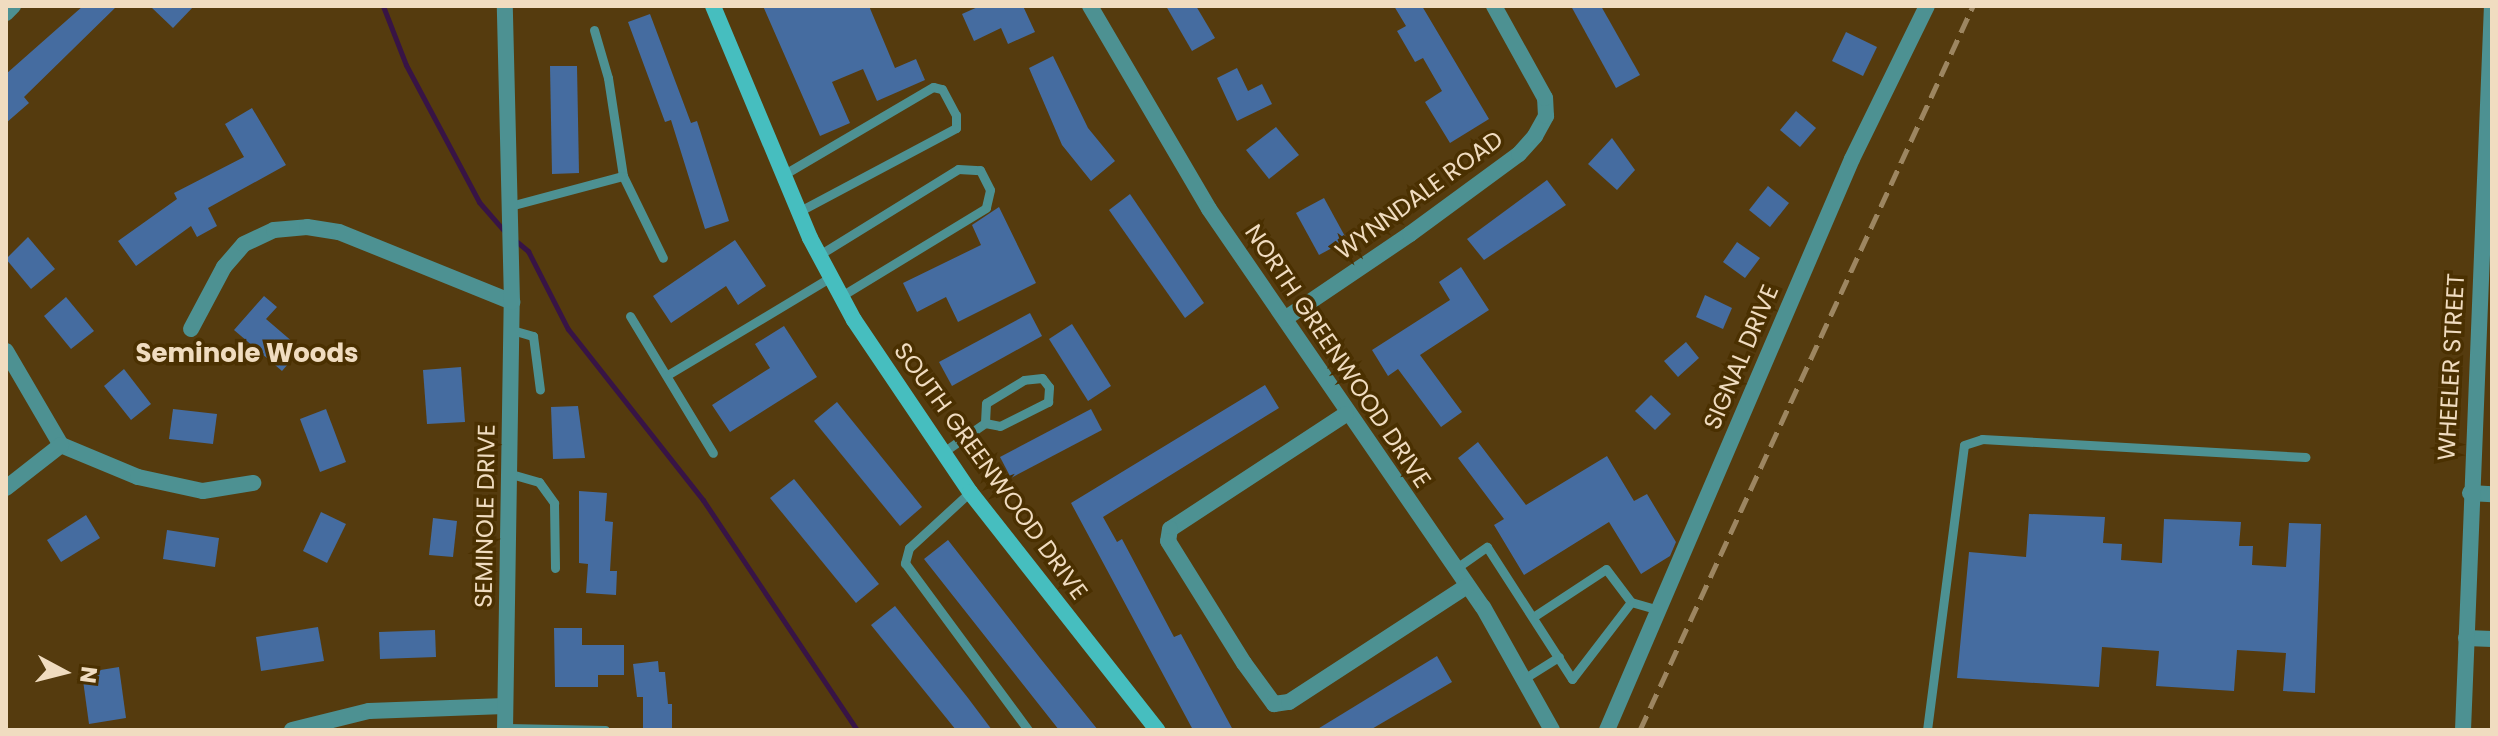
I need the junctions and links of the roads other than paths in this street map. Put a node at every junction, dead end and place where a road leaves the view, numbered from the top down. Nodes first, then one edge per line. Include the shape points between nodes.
1 (13, 6) edge
2 (505, 6) edge
3 (713, 6) edge
4 (1090, 6) edge
5 (1494, 6) edge
6 (1927, 6) edge
7 (2492, 6) edge
8 (6, 13) edge
9 (594, 30) dead end
10 (2491, 55) edge
11 (782, 175) junction
12 (623, 176) junction
13 (510, 206) junction
14 (2487, 207) edge
15 (798, 212) junction
16 (819, 255) junction
17 (663, 258) dead end
18 (831, 277) junction
19 (841, 296) junction
20 (512, 302) junction
21 (630, 316) dead end
22 (1286, 318) junction
23 (191, 329) dead end
24 (512, 330) junction
25 (6, 351) edge
26 (669, 374) junction
27 (540, 390) dead end
28 (1346, 414) junction
29 (985, 423) junction
30 (61, 445) junction
31 (713, 453) dead end
32 (942, 453) junction
33 (2306, 457) dead end
34 (511, 474) junction
35 (253, 483) dead end
36 (6, 488) edge
37 (970, 492) junction
38 (2470, 493) junction
39 (2492, 494) edge
40 (555, 568) dead end
41 (1455, 569) junction
42 (1467, 586) junction
43 (1631, 602) junction
44 (1659, 610) junction
45 (1533, 617) junction
46 (2466, 638) junction
47 (2492, 639) edge
48 (1559, 657) junction
49 (1525, 678) junction
50 (505, 706) junction
51 (505, 729) edge
52 (292, 730) edge
53 (605, 730) edge
54 (1028, 730) edge
55 (1157, 730) edge
56 (1552, 730) edge
57 (1607, 730) edge
58 (1927, 730) edge
59 (2463, 730) edge

1 - 8 street
2 - 13 street, SEMINOLE DRIVE
3 - 11 street, SOUTH GREENWOOD DRIVE
4 - 22 street, NORTH GREENWOOD DRIVE via 1209,209
5 - 22 street, WYNNDALE ROAD via 1545,98 1546,116 1535,136 1519,154 1410,234
6 - 44 street, SIGNAL DRIVE via 1852,159
7 - 10 street, WHEELER STREET
9 - 12 lane via 608,78
10 - 14 street, WHEELER STREET
11 - 15 street, SOUTH GREENWOOD DRIVE
11 - 15 lane via 933,87 942,89 956,115 956,128
12 - 13 lane
12 - 17 lane
13 - 20 street, SEMINOLE DRIVE
14 - 38 street, WHEELER STREET
15 - 16 street, SOUTH GREENWOOD DRIVE
16 - 18 street, SOUTH GREENWOOD DRIVE
16 - 19 lane via 958,169 980,170 990,190 986,208
18 - 19 street, SOUTH GREENWOOD DRIVE
18 - 26 lane
19 - 32 street, SOUTH GREENWOOD DRIVE
20 - 23 street via 339,232 307,227 274,230 244,244 224,267
20 - 24 street, SEMINOLE DRIVE
21 - 26 lane
22 - 28 street, NORTH GREENWOOD DRIVE
24 - 27 lane via 533,336
24 - 34 street, SEMINOLE DRIVE
25 - 30 street
26 - 31 lane via 682,407
28 - 41 street, NORTH GREENWOOD DRIVE
28 - 42 street via 1170,529 1168,541 1244,663 1274,704 1289,702
29 - 29 lane via 1000,426 1048,402 1049,387 1042,378 1024,380 986,403
29 - 32 lane
30 - 35 street via 138,477 203,491
30 - 36 street
32 - 37 street, SOUTH GREENWOOD DRIVE
33 - 58 lane via 1982,439 1964,445
34 - 40 lane via 539,482 554,503
34 - 50 street, SEMINOLE DRIVE
37 - 54 lane via 909,548 905,563
37 - 55 street, SOUTH GREENWOOD DRIVE
38 - 39 street
38 - 46 street, WHEELER STREET
41 - 42 street, NORTH GREENWOOD DRIVE
41 - 45 lane via 1487,547
42 - 49 street, NORTH GREENWOOD DRIVE
43 - 44 lane
43 - 45 lane via 1606,569
43 - 48 lane via 1572,679
44 - 57 street, SIGNAL DRIVE
45 - 48 lane
46 - 47 street
46 - 59 street, WHEELER STREET
48 - 49 lane
49 - 56 street, NORTH GREENWOOD DRIVE
50 - 51 street, SEMINOLE DRIVE
50 - 52 street via 369,711
51 - 53 lane

